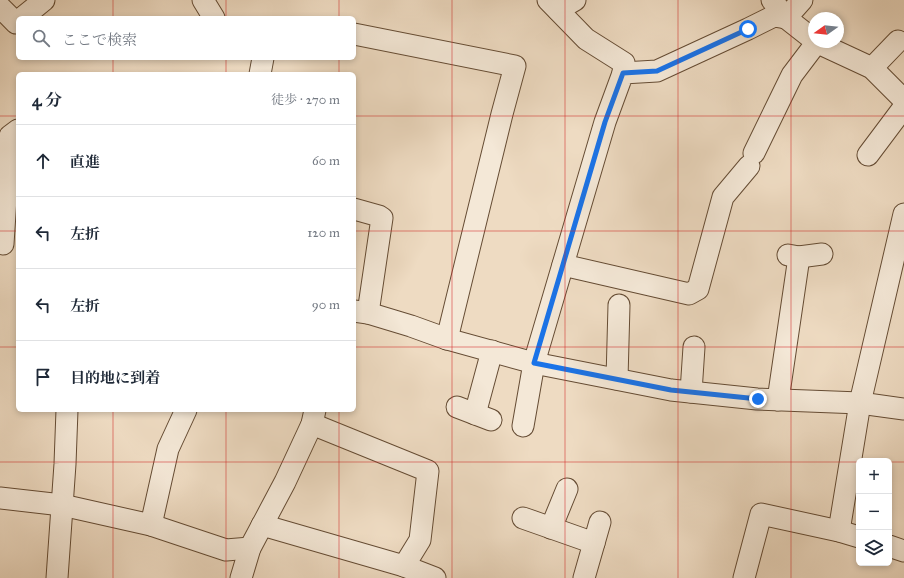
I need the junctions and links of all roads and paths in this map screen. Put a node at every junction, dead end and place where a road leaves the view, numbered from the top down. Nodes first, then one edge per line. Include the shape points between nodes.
1 (44, 0) edge
2 (204, 0) edge
3 (772, 0) edge
4 (802, 0) edge
5 (560, 3) edge
6 (0, 7) edge
7 (24, 16) edge
8 (213, 16) edge
9 (786, 18) junction
10 (16, 23) edge
11 (356, 34) edge
12 (808, 35) edge
13 (898, 41) dead end
14 (811, 48) edge
15 (831, 48) edge
16 (263, 60) edge
17 (872, 68) junction
18 (260, 72) edge
19 (623, 73) junction
20 (904, 100) edge
21 (904, 107) edge
22 (16, 132) edge
23 (868, 155) dead end
24 (356, 210) edge
25 (904, 214) edge
26 (7, 244) edge
27 (822, 254) dead end
28 (563, 265) junction
29 (619, 305) dead end
30 (361, 312) edge
31 (447, 339) junction
32 (694, 347) dead end
33 (492, 351) junction
34 (534, 363) junction
35 (617, 379) junction
36 (692, 392) junction
37 (778, 400) junction
38 (860, 402) junction
39 (904, 409) edge
40 (67, 412) edge
41 (185, 412) edge
42 (474, 414) dead end
43 (314, 417) edge
44 (523, 426) dead end
45 (567, 489) dead end
46 (0, 498) edge
47 (62, 505) junction
48 (523, 518) dead end
49 (600, 522) dead end
50 (151, 525) junction
51 (262, 525) junction
52 (551, 528) junction
53 (839, 531) junction
54 (856, 536) edge
55 (594, 543) junction
56 (892, 547) edge
57 (250, 548) junction
58 (904, 551) edge
59 (404, 566) junction
60 (57, 578) edge
61 (241, 578) edge
62 (435, 578) edge
63 (584, 578) edge
64 (744, 578) edge

1 - 7 street
2 - 8 street
3 - 9 street
4 - 9 street
5 - 19 street via 586,39 624,63
6 - 10 street
9 - 12 street
9 - 19 street via 774,16 657,71
11 - 31 street via 515,66
13 - 17 street
14 - 28 street via 792,76 752,160 723,197 698,289 689,294
15 - 17 street
16 - 18 street
17 - 20 street
19 - 28 street via 605,122
21 - 23 street
22 - 26 street via 10,136
24 - 30 street via 382,218
25 - 38 street
27 - 37 street via 794,256
28 - 34 street
29 - 35 street
30 - 31 street
31 - 33 street
32 - 36 street
33 - 34 street
33 - 42 street
34 - 35 street
34 - 44 street
35 - 36 street
36 - 37 street
37 - 38 street
38 - 39 street
38 - 53 street
40 - 47 street
41 - 50 street via 168,450
43 - 51 street via 285,482
43 - 59 street via 428,472 420,540
45 - 52 street
46 - 47 street
47 - 50 street
47 - 60 street
48 - 52 street
49 - 55 street
50 - 57 street via 226,550
51 - 57 street
51 - 59 street
52 - 55 street
53 - 54 street
53 - 64 street via 761,514
55 - 63 street
56 - 58 street
57 - 61 street
59 - 62 street

